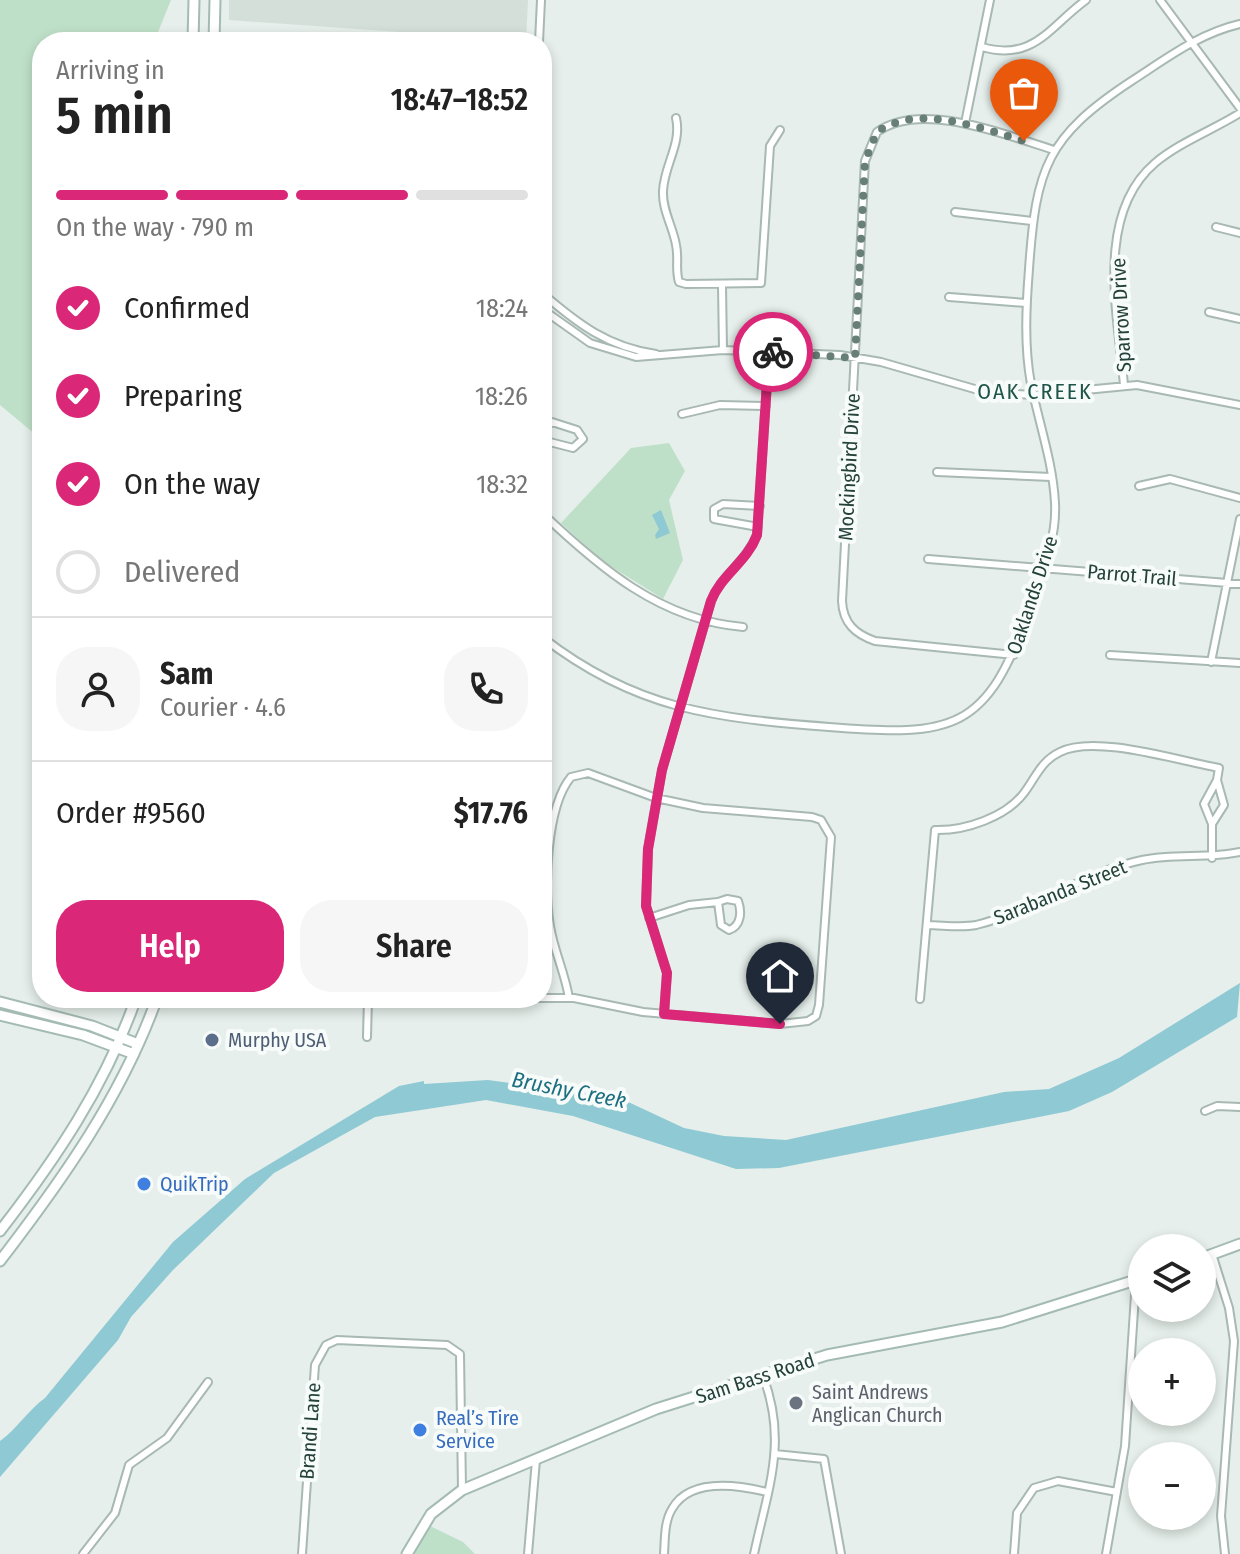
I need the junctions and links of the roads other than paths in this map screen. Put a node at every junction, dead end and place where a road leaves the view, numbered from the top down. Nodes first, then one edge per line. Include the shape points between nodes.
1 (194, 0) edge
2 (215, 0) edge
3 (541, 0) edge
4 (990, 0) edge
5 (1086, 0) edge
6 (1160, 0) edge
7 (1240, 24) edge
8 (194, 32) edge
9 (214, 32) edge
10 (539, 32) edge
11 (1190, 44) junction
12 (982, 47) junction
13 (1240, 110) edge
14 (676, 118) dead end
15 (965, 123) junction
16 (780, 130) dead end
17 (1054, 150) junction
18 (955, 212) dead end
19 (1032, 221) junction
20 (1216, 227) dead end
21 (1240, 233) edge
22 (722, 286) junction
23 (949, 297) dead end
24 (552, 302) edge
25 (1026, 303) junction
26 (1209, 312) dead end
27 (552, 317) edge
28 (1240, 319) edge
29 (723, 350) junction
30 (769, 352) junction
31 (672, 356) junction
32 (855, 358) junction
33 (1124, 385) junction
34 (1034, 395) junction
35 (1240, 405) edge
36 (766, 406) junction
37 (682, 414) dead end
38 (552, 422) edge
39 (552, 443) edge
40 (937, 472) dead end
41 (1051, 477) junction
42 (1139, 486) dead end
43 (1240, 498) edge
44 (760, 506) junction
45 (1240, 519) edge
46 (552, 522) edge
47 (758, 527) junction
48 (928, 559) dead end
49 (1044, 568) junction
50 (1227, 583) junction
51 (1240, 584) edge
52 (706, 620) junction
53 (743, 627) dead end
54 (552, 644) edge
55 (1014, 655) junction
56 (1110, 655) dead end
57 (1211, 662) junction
58 (1240, 663) edge
59 (681, 709) junction
60 (1217, 780) junction
61 (656, 798) junction
62 (552, 817) edge
63 (1212, 824) junction
64 (1240, 852) edge
65 (1212, 858) junction
66 (718, 902) junction
67 (649, 918) junction
68 (927, 925) junction
69 (552, 929) edge
70 (552, 998) edge
71 (569, 998) junction
72 (920, 999) dead end
73 (0, 1002) edge
74 (132, 1008) edge
75 (153, 1008) edge
76 (368, 1008) edge
77 (664, 1014) junction
78 (0, 1015) edge
79 (121, 1037) junction
80 (367, 1037) dead end
81 (116, 1047) junction
82 (136, 1049) junction
83 (1240, 1107) edge
84 (1205, 1111) dead end
85 (0, 1231) edge
86 (1240, 1244) edge
87 (1216, 1253) edge
88 (0, 1261) edge
89 (1216, 1277) edge
90 (1128, 1282) edge
91 (1135, 1322) edge
92 (763, 1376) junction
93 (208, 1382) dead end
94 (775, 1454) junction
95 (536, 1460) junction
96 (462, 1490) junction
97 (767, 1492) junction
98 (1117, 1492) junction
99 (83, 1554) edge
100 (302, 1554) edge
101 (407, 1554) edge
102 (528, 1554) edge
103 (664, 1554) edge
104 (754, 1554) edge
105 (841, 1554) edge
106 (1014, 1554) edge
107 (1106, 1554) edge
108 (1225, 1554) edge

1 - 8 main road
2 - 9 main road
3 - 10 street
4 - 12 street
5 - 12 street via 1050,35 1031,45 1009,50
6 - 11 street
7 - 11 street, Oaklands Drive
11 - 13 street
11 - 17 street, Oaklands Drive via 1089,110
12 - 15 street
13 - 33 street, Sparrow Drive via 1152,165 1126,203 1116,273
14 - 22 street via 678,136 663,190 677,247 677,275 686,284
15 - 17 street, Mockingbird Drive
15 - 32 street, Mockingbird Drive via 894,121 870,143
16 - 22 street via 770,146 761,283
17 - 19 street, Oaklands Drive via 1038,185
18 - 19 street
19 - 25 street, Oaklands Drive
20 - 21 street
22 - 29 street
23 - 25 street
24 - 31 street via 608,342
25 - 34 street, Oaklands Drive
26 - 28 street
27 - 31 street via 606,350 636,357
29 - 30 street
29 - 31 street
30 - 32 street
30 - 36 street
32 - 34 street via 961,388
32 - 55 street, Mockingbird Drive via 842,601 847,622 875,641
33 - 34 street
33 - 35 street
34 - 41 street, Oaklands Drive
36 - 37 street via 720,405
36 - 44 street
38 - 39 street via 577,430 583,439 573,448
40 - 41 street
41 - 49 street, Oaklands Drive via 1054,527
42 - 43 street via 1170,479
44 - 47 street
44 - 47 street via 723,504 714,509 714,519
45 - 50 street
46 - 52 street via 628,586
47 - 52 street via 749,552 714,593
48 - 49 street, Parrot Trail
49 - 50 street, Parrot Trail
49 - 55 street, Oaklands Drive
50 - 51 street, Parrot Trail
50 - 57 street
52 - 53 street
52 - 59 street
54 - 59 street, Oaklands Drive via 596,674
55 - 59 street, Oaklands Drive via 978,707 945,725 919,731 732,720
56 - 57 street
57 - 58 street
59 - 61 street
60 - 63 street via 1224,805
60 - 63 street via 1204,801
60 - 68 street via 1219,768 1089,744 1061,751 1041,765 1014,805 950,831 935,830
61 - 62 street via 583,773 571,777
61 - 67 street via 647,860
61 - 77 street via 726,812 812,817 821,820 831,837 816,1016 780,1024
63 - 65 street
64 - 65 street, Sarabanda Street
65 - 68 street, Sarabanda Street via 1140,860 973,926
66 - 66 street via 721,925 735,928 738,901
66 - 67 street via 698,902
67 - 77 street via 667,973
68 - 72 street
69 - 71 street
70 - 71 street
71 - 77 street
73 - 79 main road
74 - 79 main road
75 - 82 main road
76 - 80 street
78 - 81 main road
79 - 81 main road
79 - 82 main road
81 - 82 main road
81 - 85 main road via 60,1150
82 - 88 main road via 71,1166
83 - 84 street
86 - 87 main road
89 - 108 street via 1231,1312 1234,1341 1221,1516
90 - 92 main road, Sam Bass Road via 1002,1322 836,1353
91 - 98 street
92 - 94 street via 775,1413
92 - 95 main road, Sam Bass Road via 656,1409
93 - 99 street via 167,1438 129,1465 115,1513
94 - 97 street
94 - 105 street via 824,1459
95 - 96 main road, Sam Bass Road
95 - 102 street
96 - 100 street, Brandi Lane via 460,1354 447,1345 337,1340 321,1351 315,1365
96 - 101 main road, Sam Bass Road via 436,1508
97 - 103 street via 726,1484 683,1497 667,1521
97 - 104 street
98 - 106 street via 1058,1481 1034,1488 1018,1509
98 - 107 street

